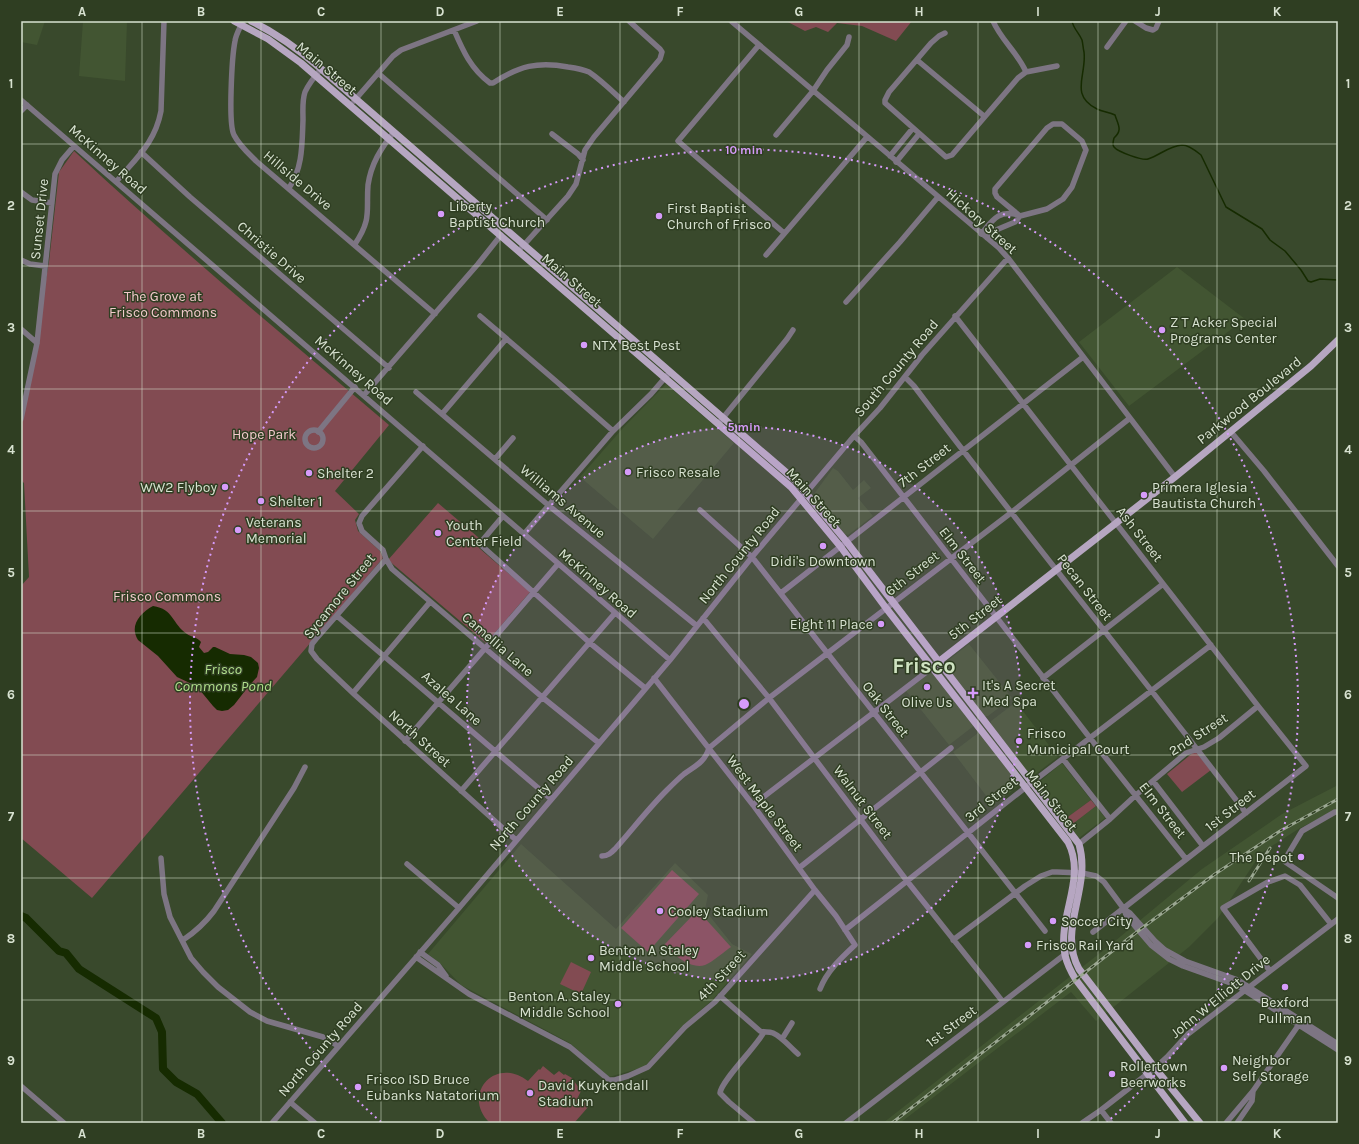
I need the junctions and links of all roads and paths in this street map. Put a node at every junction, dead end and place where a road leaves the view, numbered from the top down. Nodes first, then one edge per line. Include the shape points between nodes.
1 (164, 21) edge
2 (234, 21) edge
3 (251, 21) edge
4 (478, 21) edge
5 (629, 21) edge
6 (731, 21) edge
7 (993, 21) edge
8 (1126, 21) edge
9 (1135, 21) edge
10 (1159, 21) edge
11 (242, 23) edge
12 (454, 30) junction
13 (945, 33) dead end
14 (849, 37) dead end
15 (759, 45) junction
16 (1106, 47) dead end
17 (917, 60) junction
18 (1057, 66) dead end
19 (321, 69) junction
20 (1026, 72) junction
21 (378, 73) junction
22 (316, 75) junction
23 (813, 91) junction
24 (21, 100) edge
25 (353, 102) junction
26 (624, 102) junction
27 (27, 105) junction
28 (21, 111) edge
29 (984, 116) junction
30 (913, 128) junction
31 (394, 132) junction
32 (552, 134) dead end
33 (919, 134) junction
34 (776, 135) dead end
35 (867, 137) junction
36 (389, 138) junction
37 (74, 146) junction
38 (141, 152) junction
39 (890, 156) junction
40 (583, 160) junction
41 (896, 162) junction
42 (450, 180) junction
43 (116, 182) junction
44 (444, 186) junction
45 (289, 188) junction
46 (21, 192) edge
47 (938, 197) junction
48 (52, 203) junction
49 (1001, 215) junction
50 (1020, 216) junction
51 (547, 220) junction
52 (1004, 226) junction
53 (784, 233) junction
54 (981, 234) junction
55 (501, 235) junction
56 (987, 238) junction
57 (355, 244) junction
58 (521, 248) junction
59 (766, 254) dead end
60 (1008, 258) junction
61 (21, 260) edge
62 (46, 266) junction
63 (569, 284) junction
64 (564, 290) junction
65 (587, 299) junction
66 (846, 302) dead end
67 (582, 305) junction
68 (435, 314) junction
69 (480, 316) dead end
70 (955, 316) junction
71 (21, 329) edge
72 (793, 330) dead end
73 (626, 333) junction
74 (506, 339) junction
75 (621, 339) junction
76 (1338, 340) edge
77 (37, 343) junction
78 (1083, 357) junction
79 (389, 368) junction
80 (670, 372) junction
81 (905, 377) junction
82 (665, 378) junction
83 (355, 387) junction
84 (416, 392) dead end
85 (364, 395) junction
86 (23, 401) edge
87 (1023, 404) junction
88 (442, 414) junction
89 (723, 418) junction
90 (1130, 418) junction
91 (21, 419) edge
92 (718, 424) junction
93 (613, 431) junction
94 (318, 432) dead end
95 (1231, 432) junction
96 (732, 436) junction
97 (854, 436) junction
98 (513, 438) dead end
99 (423, 446) junction
100 (756, 446) junction
101 (962, 451) junction
102 (769, 457) junction
103 (495, 459) junction
104 (764, 463) junction
105 (1071, 465) junction
106 (1175, 477) junction
107 (804, 495) junction
108 (904, 497) junction
109 (548, 505) junction
110 (700, 510) dead end
111 (1012, 512) junction
112 (503, 516) junction
113 (1117, 523) junction
114 (524, 534) junction
115 (846, 541) junction
116 (840, 546) junction
117 (752, 557) junction
118 (951, 558) junction
119 (386, 559) junction
120 (558, 564) junction
121 (1338, 566) edge
122 (1057, 570) junction
123 (1163, 584) junction
124 (534, 592) junction
125 (781, 593) junction
126 (430, 602) junction
127 (893, 602) junction
128 (886, 608) junction
129 (615, 613) junction
130 (337, 616) junction
131 (996, 617) junction
132 (704, 618) junction
133 (697, 626) junction
134 (1104, 630) junction
135 (590, 642) junction
136 (1211, 645) junction
137 (486, 648) junction
138 (311, 651) joint
139 (827, 653) junction
140 (384, 656) junction
141 (670, 660) junction
142 (939, 662) junction
143 (933, 666) junction
144 (654, 678) junction
145 (1043, 678) junction
146 (645, 688) junction
147 (1151, 691) junction
148 (352, 693) junction
149 (542, 697) junction
150 (769, 698) junction
151 (438, 702) junction
152 (1258, 706) junction
153 (873, 712) junction
154 (1090, 738) junction
155 (405, 741) junction
156 (599, 743) junction
157 (709, 748) junction
158 (951, 748) dead end
159 (1198, 750) junction
160 (495, 751) junction
161 (814, 758) junction
162 (1063, 759) junction
163 (1306, 766) joint
164 (304, 767) dead end
165 (920, 772) junction
166 (1153, 781) junction
167 (1029, 785) junction
168 (461, 791) junction
169 (1136, 794) junction
170 (551, 799) junction
171 (753, 805) junction
172 (1338, 812) edge
173 (1246, 813) junction
174 (861, 819) junction
175 (1110, 819) junction
176 (968, 833) junction
177 (516, 840) junction
178 (1079, 844) junction
179 (1204, 846) junction
180 (602, 856) dead end
181 (161, 858) dead end
182 (1186, 859) junction
183 (407, 864) dead end
184 (799, 868) junction
185 (1079, 872) junction
186 (907, 881) junction
187 (815, 890) junction
188 (1016, 893) junction
189 (1338, 898) edge
190 (459, 908) junction
191 (1124, 909) junction
192 (1338, 919) edge
193 (1331, 924) junction
194 (845, 930) junction
195 (1045, 931) dead end
196 (1093, 932) dead end
197 (183, 940) junction
198 (953, 940) junction
199 (1071, 949) junction
200 (418, 954) junction
201 (1064, 954) junction
202 (1270, 971) junction
203 (820, 989) dead end
204 (1248, 989) junction
205 (720, 996) junction
206 (1003, 1002) junction
207 (792, 1023) dead end
208 (1300, 1023) junction
209 (764, 1032) junction
210 (782, 1039) junction
211 (1338, 1044) edge
212 (338, 1046) junction
213 (1338, 1050) edge
214 (798, 1054) dead end
215 (1155, 1068) junction
216 (1148, 1074) junction
217 (21, 1086) edge
218 (1254, 1091) junction
219 (290, 1102) junction
220 (1101, 1110) junction
221 (64, 1123) edge
222 (272, 1123) edge
223 (315, 1123) edge
224 (754, 1123) edge
225 (846, 1123) edge
226 (1082, 1123) edge
227 (1111, 1123) edge
228 (1185, 1123) edge
229 (1200, 1123) edge
230 (1226, 1123) edge
231 (1237, 1123) edge

1 - 38 street via 161,111 155,133
2 - 11 main road, Main Street
3 - 19 main road, Main Street via 297,49
4 - 12 street
5 - 26 street via 662,52 660,59
6 - 15 street, Hickory Street
7 - 20 street via 997,31
8 - 16 street
9 - 10 street via 1153,30
11 - 22 main road, Main Street via 293,56
11 - 45 street, Hillside Drive via 234,49 233,134 256,161
12 - 21 street via 403,48
12 - 26 street via 466,58 490,83 493,84 526,67 552,64 590,73
13 - 17 street via 931,43
14 - 23 street via 847,45
15 - 23 street, Hickory Street
15 - 53 street via 678,141
17 - 29 street
17 - 30 street via 884,100 884,103
18 - 20 street
19 - 22 street
19 - 25 main road, Main Street
20 - 29 street via 1012,83
21 - 25 street
21 - 51 street
22 - 25 main road, Main Street
22 - 45 street via 308,86 303,100 301,159 297,175
23 - 34 street
23 - 35 street, Hickory Street
24 - 27 street, McKinney Road
25 - 31 main road, Main Street
25 - 36 main road, Main Street
26 - 40 street via 594,137 585,150
27 - 28 street
27 - 37 street, McKinney Road
29 - 33 street via 952,155 946,157
30 - 33 street
30 - 39 street
31 - 36 street
31 - 42 main road, Main Street
32 - 40 street
33 - 41 street
35 - 39 street, Hickory Street
35 - 53 street
36 - 44 main road, Main Street
36 - 57 street via 375,159 371,171 367,220
37 - 43 street, McKinney Road
37 - 48 street, Sunset Drive via 57,170
38 - 43 street
38 - 79 street, Christie Drive
39 - 41 street, Hickory Street
40 - 51 street via 576,184
41 - 47 street, Hickory Street
42 - 44 main road
42 - 58 main road, Main Street
43 - 83 street, McKinney Road
44 - 55 main road, Main Street
45 - 57 street, Hillside Drive
46 - 48 street via 32,200
47 - 54 street, Hickory Street
47 - 66 street
48 - 62 street, Sunset Drive
49 - 50 street via 1008,213
49 - 52 street
49 - 54 street
50 - 50 street via 1057,204 1068,194 1075,181 1085,154 1085,146 1062,124 1056,123 1047,128 996,186 997,197
50 - 52 street via 1015,222
51 - 58 street
52 - 56 street
53 - 59 street
54 - 56 street, Hickory Street
55 - 58 main road, Main Street
55 - 68 street
56 - 60 street, Hickory Street
57 - 68 street, Hillside Drive
58 - 63 main road, Main Street
58 - 64 main road, Main Street
60 - 70 street, South County Road
60 - 78 street, Hickory Street
61 - 62 street
62 - 77 street, Sunset Drive
63 - 64 main road
63 - 65 main road, Main Street
64 - 67 main road, Main Street
65 - 67 main road
65 - 73 main road, Main Street
67 - 75 main road, Main Street
68 - 79 street
69 - 74 street
70 - 81 street, South County Road
70 - 87 street, Ash Street
71 - 77 street
72 - 89 street
73 - 75 main road
73 - 80 main road, Main Street
74 - 88 street
74 - 93 street
75 - 82 main road, Main Street
76 - 95 main road, Parkwood Boulevard via 1319,359
77 - 86 street, Sunset Drive
78 - 87 street, 7th Street
78 - 90 street, Hickory Street
79 - 85 street
80 - 82 street
80 - 89 main road, Main Street
81 - 97 street, South County Road
81 - 101 street, Pecan Street
82 - 92 main road, Main Street
82 - 93 street
83 - 85 street, McKinney Road
83 - 94 street
84 - 88 street, Williams Avenue
85 - 99 street, McKinney Road
86 - 91 street, Sunset Drive
87 - 101 street, 7th Street
87 - 105 street, Ash Street
88 - 103 street, Williams Avenue
89 - 92 street
89 - 100 main road, Main Street
90 - 105 street, 6th Street
90 - 106 street, Hickory Street
92 - 96 main road, Main Street
93 - 109 street
95 - 106 main road, Parkwood Boulevard
95 - 121 street
96 - 100 main road via 736,434 750,445
96 - 104 main road, Main Street
97 - 107 street, South County Road
97 - 108 street, Elm Street
98 - 103 street
99 - 112 street, McKinney Road
99 - 119 street, Sycamore Street via 362,516 359,523 362,531 383,550
100 - 102 main road, Main Street
101 - 108 street, 7th Street
101 - 111 street, Pecan Street
102 - 104 main road
102 - 107 main road, Main Street via 795,480
103 - 109 street, Williams Avenue
104 - 107 main road, Main Street
105 - 111 street, 6th Street
105 - 113 street, Ash Street
106 - 113 main road, 5th Street
107 - 115 main road, Main Street
107 - 116 main road, Main Street
107 - 117 street, North County Road
108 - 115 street, 7th Street
108 - 118 street, Elm Street
109 - 114 street
109 - 133 street, Williams Avenue
110 - 117 street, Oak Street
111 - 118 street, 6th Street
111 - 122 street, Pecan Street
112 - 114 street, McKinney Road
112 - 124 street via 481,542 482,546
113 - 122 main road, 5th Street
113 - 123 street, Ash Street
114 - 120 street, McKinney Road
115 - 116 street, 7th Street
115 - 127 main road, Main Street
116 - 125 street, 7th Street
116 - 128 main road, Main Street
117 - 125 street, Oak Street
117 - 132 street, North County Road
118 - 127 street, 6th Street
118 - 131 street, Elm Street
119 - 126 street, Camellia Lane via 392,569
119 - 130 street, Sycamore Street
120 - 124 street
120 - 129 street, McKinney Road
122 - 131 main road, 5th Street
122 - 134 street, Pecan Street
123 - 134 street
123 - 136 street, Ash Street
124 - 135 street
124 - 137 street
125 - 139 street, Oak Street
126 - 137 street, Camellia Lane
126 - 140 street
127 - 128 street, 6th Street
127 - 142 main road, Main Street
128 - 139 street, 6th Street
128 - 143 main road, Main Street
129 - 135 street
129 - 141 street, McKinney Road
130 - 138 street, Sycamore Street via 312,644
130 - 140 street, Azalea Lane
131 - 142 main road, 5th Street
131 - 145 street, Elm Street
132 - 133 street, North County Road
132 - 150 street, Walnut Street
133 - 141 street, North County Road
134 - 145 street
134 - 147 street, Pecan Street
135 - 146 street
135 - 149 street
136 - 147 street, 3rd Street
136 - 152 street, Ash Street
137 - 149 street, Camellia Lane
137 - 151 street
138 - 148 street, North Street
139 - 150 street, 6th Street
139 - 153 street, Oak Street
140 - 148 street
140 - 151 street, Azalea Lane
141 - 144 street, North County Road
142 - 143 main road, 5th Street
142 - 167 main road, Main Street
143 - 153 street, 5th Street
143 - 167 main road, Main Street
144 - 146 street, North County Road
144 - 157 street, West Maple Street
145 - 154 street, Elm Street
146 - 156 street, North County Road
147 - 154 street, 3rd Street
147 - 159 street, Pecan Street
148 - 155 street, North Street
149 - 156 street, Camellia Lane
149 - 160 street
150 - 157 street, 6th Street
150 - 161 street, Walnut Street
151 - 155 street
151 - 160 street, Azalea Lane
152 - 159 street, 2nd Street via 1219,738
152 - 163 street, Ash Street
153 - 161 street, 5th Street
153 - 165 street, Oak Street
154 - 162 street, 3rd Street
154 - 169 street, Elm Street
155 - 168 street, North Street
156 - 170 street, North County Road
157 - 171 street, West Maple Street
157 - 180 street, 6th Street via 707,755 695,768 684,774 665,792 615,849
158 - 165 street
159 - 166 street, 2nd Street via 1186,753
159 - 173 street, Pecan Street
160 - 168 street
160 - 170 street, Azalea Lane
161 - 171 street, 5th Street
161 - 174 street, Walnut Street
162 - 167 street, 3rd Street
162 - 175 street
163 - 173 street, 1st Street
164 - 197 street via 294,788 214,911 196,932
165 - 174 street
165 - 176 street, Oak Street
166 - 169 street, 2nd Street
166 - 179 street
167 - 176 street, 3rd Street
167 - 178 main road, Main Street
167 - 185 main road, Main Street via 1073,850
168 - 177 street, North Street
169 - 175 street, 2nd Street
169 - 182 street, Elm Street
170 - 177 street, North County Road
171 - 184 street, West Maple Street
172 - 189 street via 1302,831 1284,861
173 - 179 street, 1st Street
174 - 184 street
174 - 186 street, Walnut Street
175 - 178 street, 2nd Street
176 - 186 street, 3rd Street
176 - 188 street, Oak Street
177 - 190 street, North County Road
178 - 185 main road, Main Street
179 - 182 street, 1st Street
181 - 197 street via 163,889 168,911
182 - 191 street, 1st Street
183 - 190 street
184 - 187 street, West Maple Street
185 - 188 street via 1052,872 1041,876
185 - 191 street via 1102,879
185 - 199 main road, Main Street
185 - 201 main road, Main Street via 1074,883 1063,939
186 - 194 street, 3rd Street
186 - 198 street, Walnut Street
187 - 194 street, West Maple Street
187 - 205 street, 4th Street
188 - 195 street, Oak Street
188 - 198 street
190 - 200 street, North County Road
191 - 196 street, 1st Street
191 - 204 street via 1155,941 1174,955 1238,980
192 - 193 street, John W Elliott Drive
193 - 202 street, John W Elliott Drive
193 - 202 street via 1300,885 1285,876 1268,882 1224,908
194 - 203 street, West Maple Street via 855,945 830,970
197 - 212 street via 191,958 203,972 250,1012 267,1021 323,1038
198 - 206 street, Walnut Street
199 - 201 street, 1st Street
199 - 215 main road, Main Street via 1079,969
200 - 205 street, 4th Street via 438,965 448,980 468,994 570,1047 609,1080 648,1067 684,1027
200 - 212 street, North County Road
201 - 206 street, 1st Street
201 - 216 main road, Main Street via 1076,980
202 - 204 street, John W Elliott Drive
204 - 208 street
204 - 215 street, John W Elliott Drive via 1188,1034
205 - 209 street
206 - 225 street, 1st Street
207 - 210 street
208 - 211 street
208 - 213 street
208 - 218 street
209 - 210 street
209 - 224 street via 759,1042 729,1077 720,1093
210 - 214 street
212 - 219 street, North County Road
215 - 216 street, John W Elliott Drive
215 - 229 main road, Main Street
216 - 220 street, John W Elliott Drive
216 - 228 main road, Main Street
217 - 221 street
218 - 230 street
218 - 231 street via 1252,1101
219 - 222 street, North County Road
219 - 223 street
220 - 226 street, John W Elliott Drive
220 - 227 street

